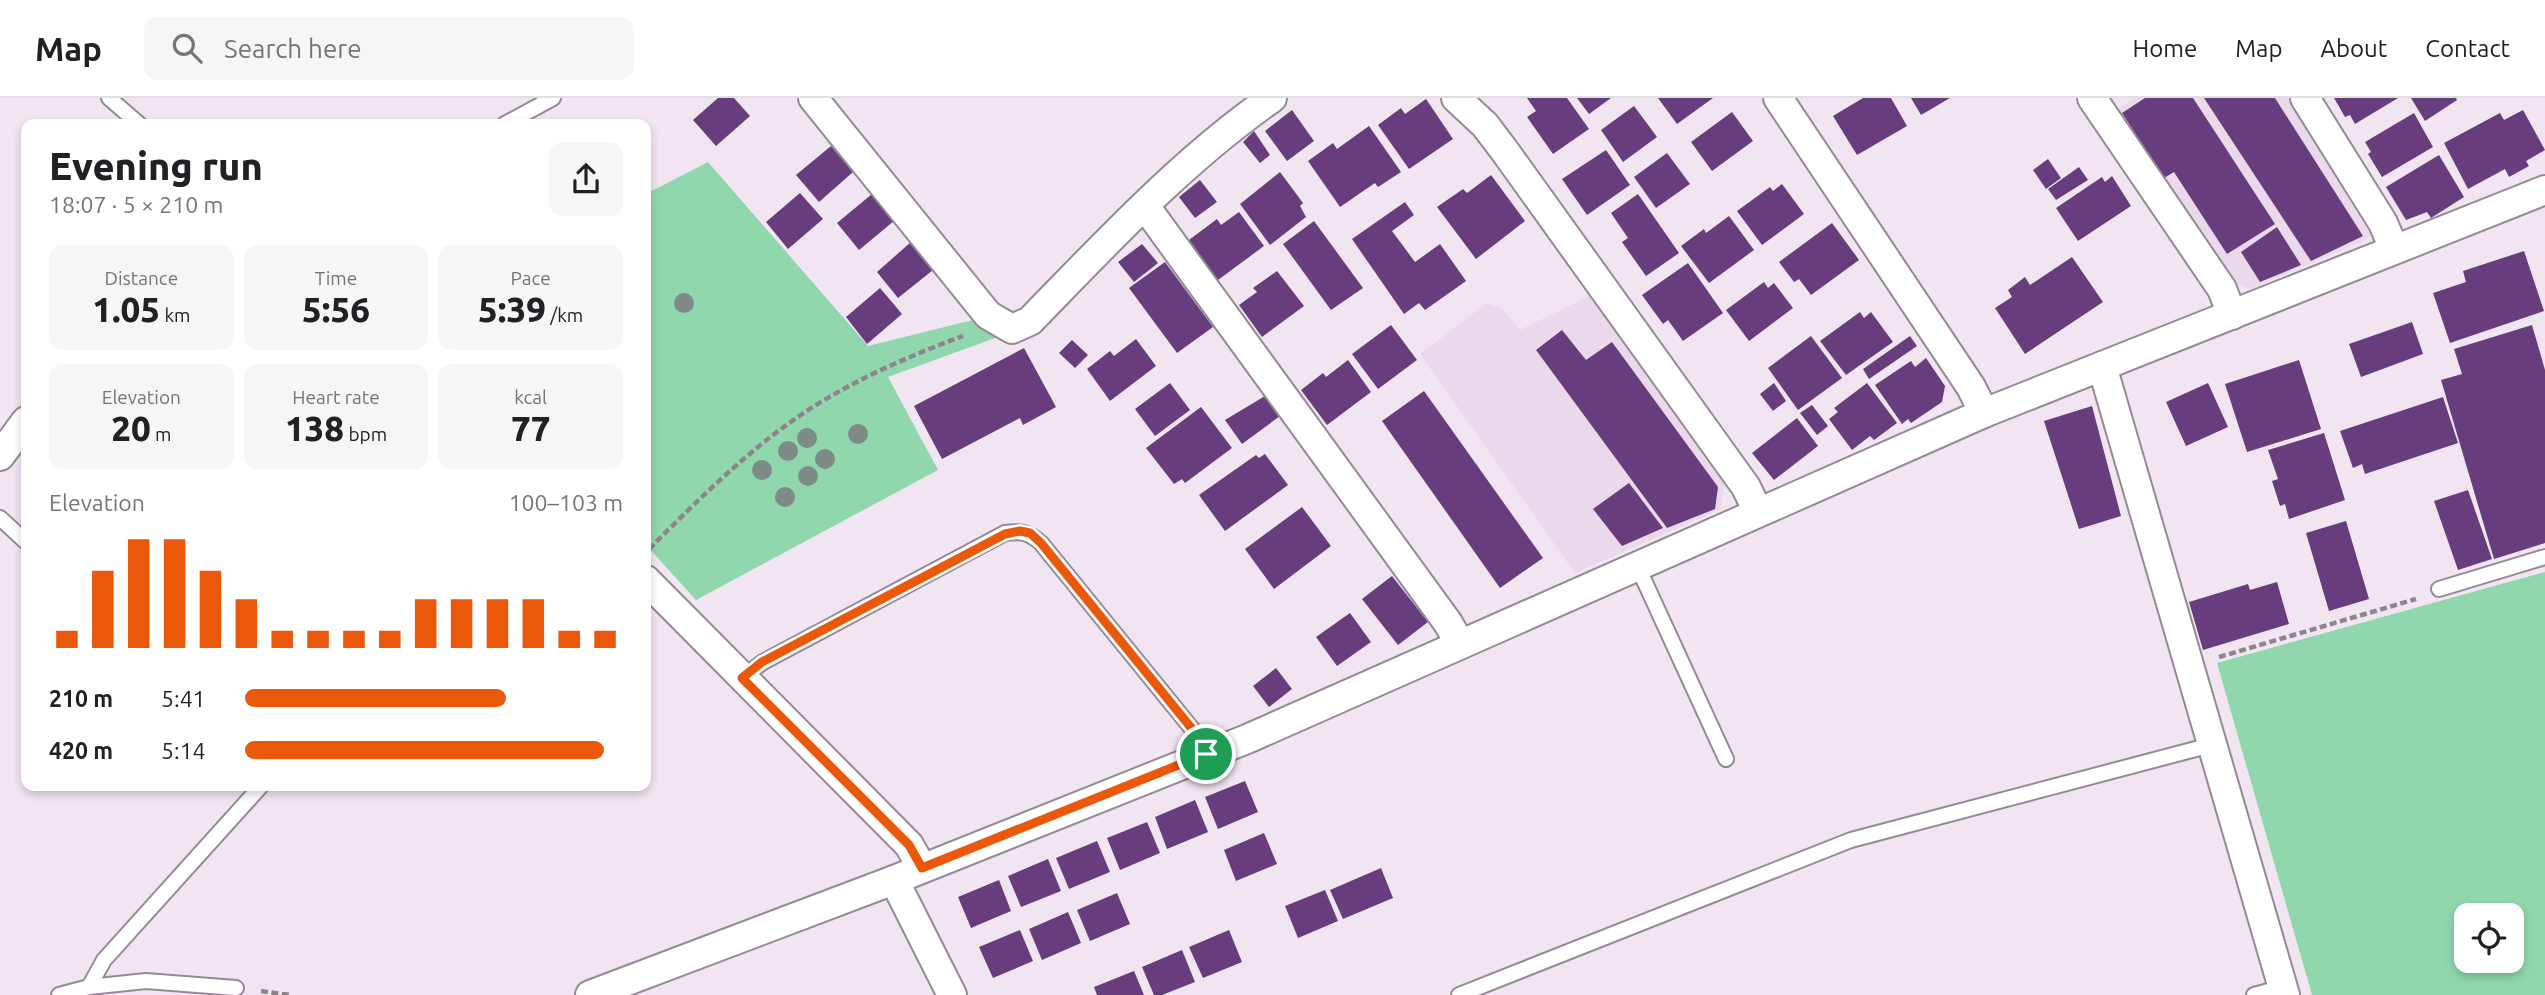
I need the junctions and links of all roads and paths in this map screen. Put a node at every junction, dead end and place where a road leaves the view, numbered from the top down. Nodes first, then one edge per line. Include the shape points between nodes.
1 (109, 98) edge
2 (133, 98) edge
3 (553, 98) edge
4 (813, 98) edge
5 (1272, 98) edge
6 (1456, 98) edge
7 (1778, 98) edge
8 (2092, 98) edge
9 (2305, 98) edge
10 (1242, 107) edge
11 (121, 108) junction
12 (133, 119) edge
13 (514, 119) edge
14 (2545, 190) edge
15 (1144, 206) junction
16 (2394, 249) junction
17 (2232, 315) junction
18 (996, 321) junction
19 (2102, 366) junction
20 (1984, 413) junction
21 (21, 428) edge
22 (0, 456) edge
23 (1758, 512) junction
24 (0, 518) edge
25 (21, 537) edge
26 (651, 547) edge
27 (2545, 557) edge
28 (1637, 565) junction
29 (651, 585) edge
30 (2439, 589) joint
31 (1460, 644) junction
32 (2212, 659) dead end
33 (742, 678) junction
34 (2211, 745) junction
35 (1206, 754) junction
36 (1726, 759) dead end
37 (256, 791) edge
38 (922, 868) junction
39 (894, 880) junction
40 (89, 987) junction
41 (236, 988) dead end
42 (2284, 991) edge
43 (59, 995) edge
44 (590, 995) edge
45 (953, 995) edge
46 (1459, 995) edge
47 (2254, 995) edge

1 - 11 lane
2 - 11 lane
3 - 13 lane
4 - 18 street
5 - 10 street
6 - 23 street via 1504,150 1746,487
7 - 20 street
8 - 17 street via 2222,289
9 - 16 street via 2383,223
10 - 15 street
11 - 12 lane
14 - 16 street
15 - 18 street via 1030,321 1012,329
15 - 31 street
16 - 17 street
17 - 19 street
18 - 26 path via 907,357 787,425 714,485
19 - 20 street
19 - 34 street
20 - 23 street
21 - 22 street
23 - 28 street
24 - 25 lane
27 - 30 lane
28 - 31 street
28 - 36 lane
29 - 33 street
30 - 32 path via 2425,597
31 - 35 street
33 - 35 lane via 762,662 993,540 1020,531 1041,543 1193,730
33 - 38 street via 909,845
34 - 42 street
34 - 46 lane via 1852,840
35 - 38 street
37 - 40 lane via 104,960
38 - 39 street
39 - 44 street
39 - 45 street
40 - 41 lane via 146,981
40 - 43 lane
42 - 47 lane

